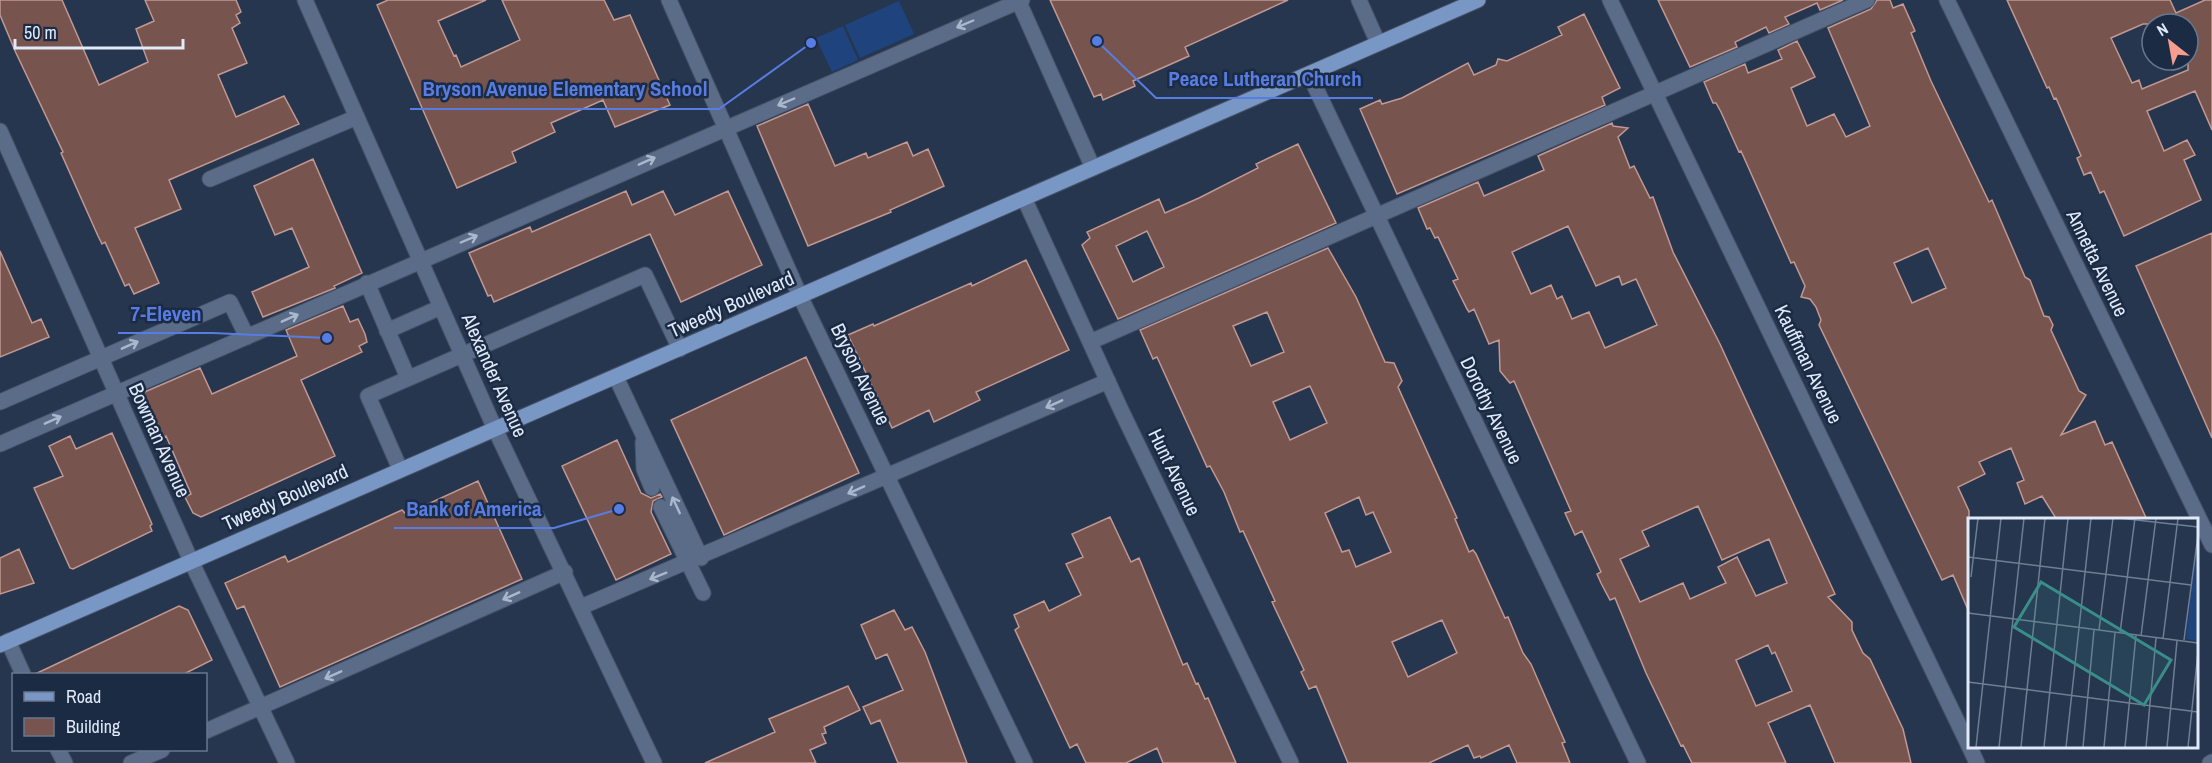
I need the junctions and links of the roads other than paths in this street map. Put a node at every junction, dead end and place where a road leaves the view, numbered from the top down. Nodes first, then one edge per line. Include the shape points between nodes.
1 (305, 0) edge
2 (669, 0) edge
3 (1020, 0) edge
4 (1359, 0) edge
5 (1478, 0) edge
6 (1610, 0) edge
7 (1867, 0) edge
8 (1947, 0) edge
9 (1378, 43) junction
10 (1309, 74) junction
11 (1656, 94) junction
12 (357, 117) junction
13 (726, 128) junction
14 (0, 131) edge
15 (1093, 168) junction
16 (210, 179) dead end
17 (1024, 198) junction
18 (1377, 218) junction
19 (420, 259) junction
20 (367, 284) junction
21 (800, 296) junction
22 (441, 308) junction
23 (387, 331) junction
24 (247, 337) junction
25 (1090, 342) junction
26 (680, 349) junction
27 (462, 354) junction
28 (101, 358) junction
29 (616, 377) junction
30 (408, 378) junction
31 (1108, 381) junction
32 (116, 393) junction
33 (0, 402) edge
34 (495, 429) junction
35 (644, 436) junction
36 (0, 444) edge
37 (400, 469) junction
38 (887, 477) junction
39 (652, 488) dead end
40 (661, 507) dead end
41 (2212, 545) edge
42 (695, 560) junction
43 (191, 561) junction
44 (565, 572) junction
45 (703, 592) dead end
46 (581, 608) junction
47 (4, 643) edge
48 (22, 673) edge
49 (261, 707) junction
50 (207, 731) edge
51 (1968, 744) edge
52 (1970, 748) edge
53 (160, 751) edge
54 (130, 763) edge
55 (287, 763) edge
56 (654, 763) edge
57 (1025, 763) edge
58 (1291, 763) edge
59 (1638, 763) edge
60 (1977, 763) edge

1 - 12 street, Alexander Avenue
2 - 13 street, Bryson Avenue
3 -> 13 street
3 - 15 street
4 - 9 street
5 - 9 main road, Tweedy Boulevard
6 - 11 street, Kauffman Avenue
7 - 11 street
8 - 41 street, Annetta Avenue
9 - 10 main road, Tweedy Boulevard
10 - 15 main road, Tweedy Boulevard
10 - 18 street, Dorothy Avenue
11 - 18 street
11 - 51 street, Kauffman Avenue
12 - 16 street
12 - 19 street, Alexander Avenue
19 -> 13 street
13 - 21 street, Bryson Avenue
14 - 28 street, Bowman Avenue
15 - 17 main road, Tweedy Boulevard
17 - 21 main road, Tweedy Boulevard
17 - 25 street, Hunt Avenue
18 - 25 street
18 - 59 street, Dorothy Avenue
19 - 20 street
19 - 22 street, Alexander Avenue
20 - 23 street
24 -> 20 street
21 - 26 main road, Tweedy Boulevard
21 - 38 street, Bryson Avenue
22 - 23 street
22 - 27 street, Alexander Avenue
23 - 30 street
28 -> 24 street via 230,302
24 - 32 street
25 - 31 street, Hunt Avenue
26 - 27 street via 645,275
26 - 29 main road, Tweedy Boulevard
27 - 30 street
27 - 34 street, Alexander Avenue
28 - 32 street, Bowman Avenue
28 - 33 street
29 - 34 main road, Tweedy Boulevard
29 - 35 street
30 - 37 street via 368,396
31 -> 38 street
31 - 58 street, Hunt Avenue
36 -> 32 street
32 - 43 street, Bowman Avenue
34 - 37 main road, Tweedy Boulevard
34 - 44 street, Alexander Avenue
35 - 39 street via 644,469
42 -> 35 street
37 - 43 main road, Tweedy Boulevard
38 -> 42 street
38 - 57 street, Bryson Avenue
40 - 42 street
42 - 45 street
42 -> 46 street
43 - 47 main road, Tweedy Boulevard
43 - 49 street, Bowman Avenue
44 - 46 street, Alexander Avenue
44 -> 49 street
46 - 56 street, Alexander Avenue
47 - 48 street
49 - 50 street
49 - 55 street, Bowman Avenue
52 - 60 street, Kauffman Avenue
53 - 54 street

